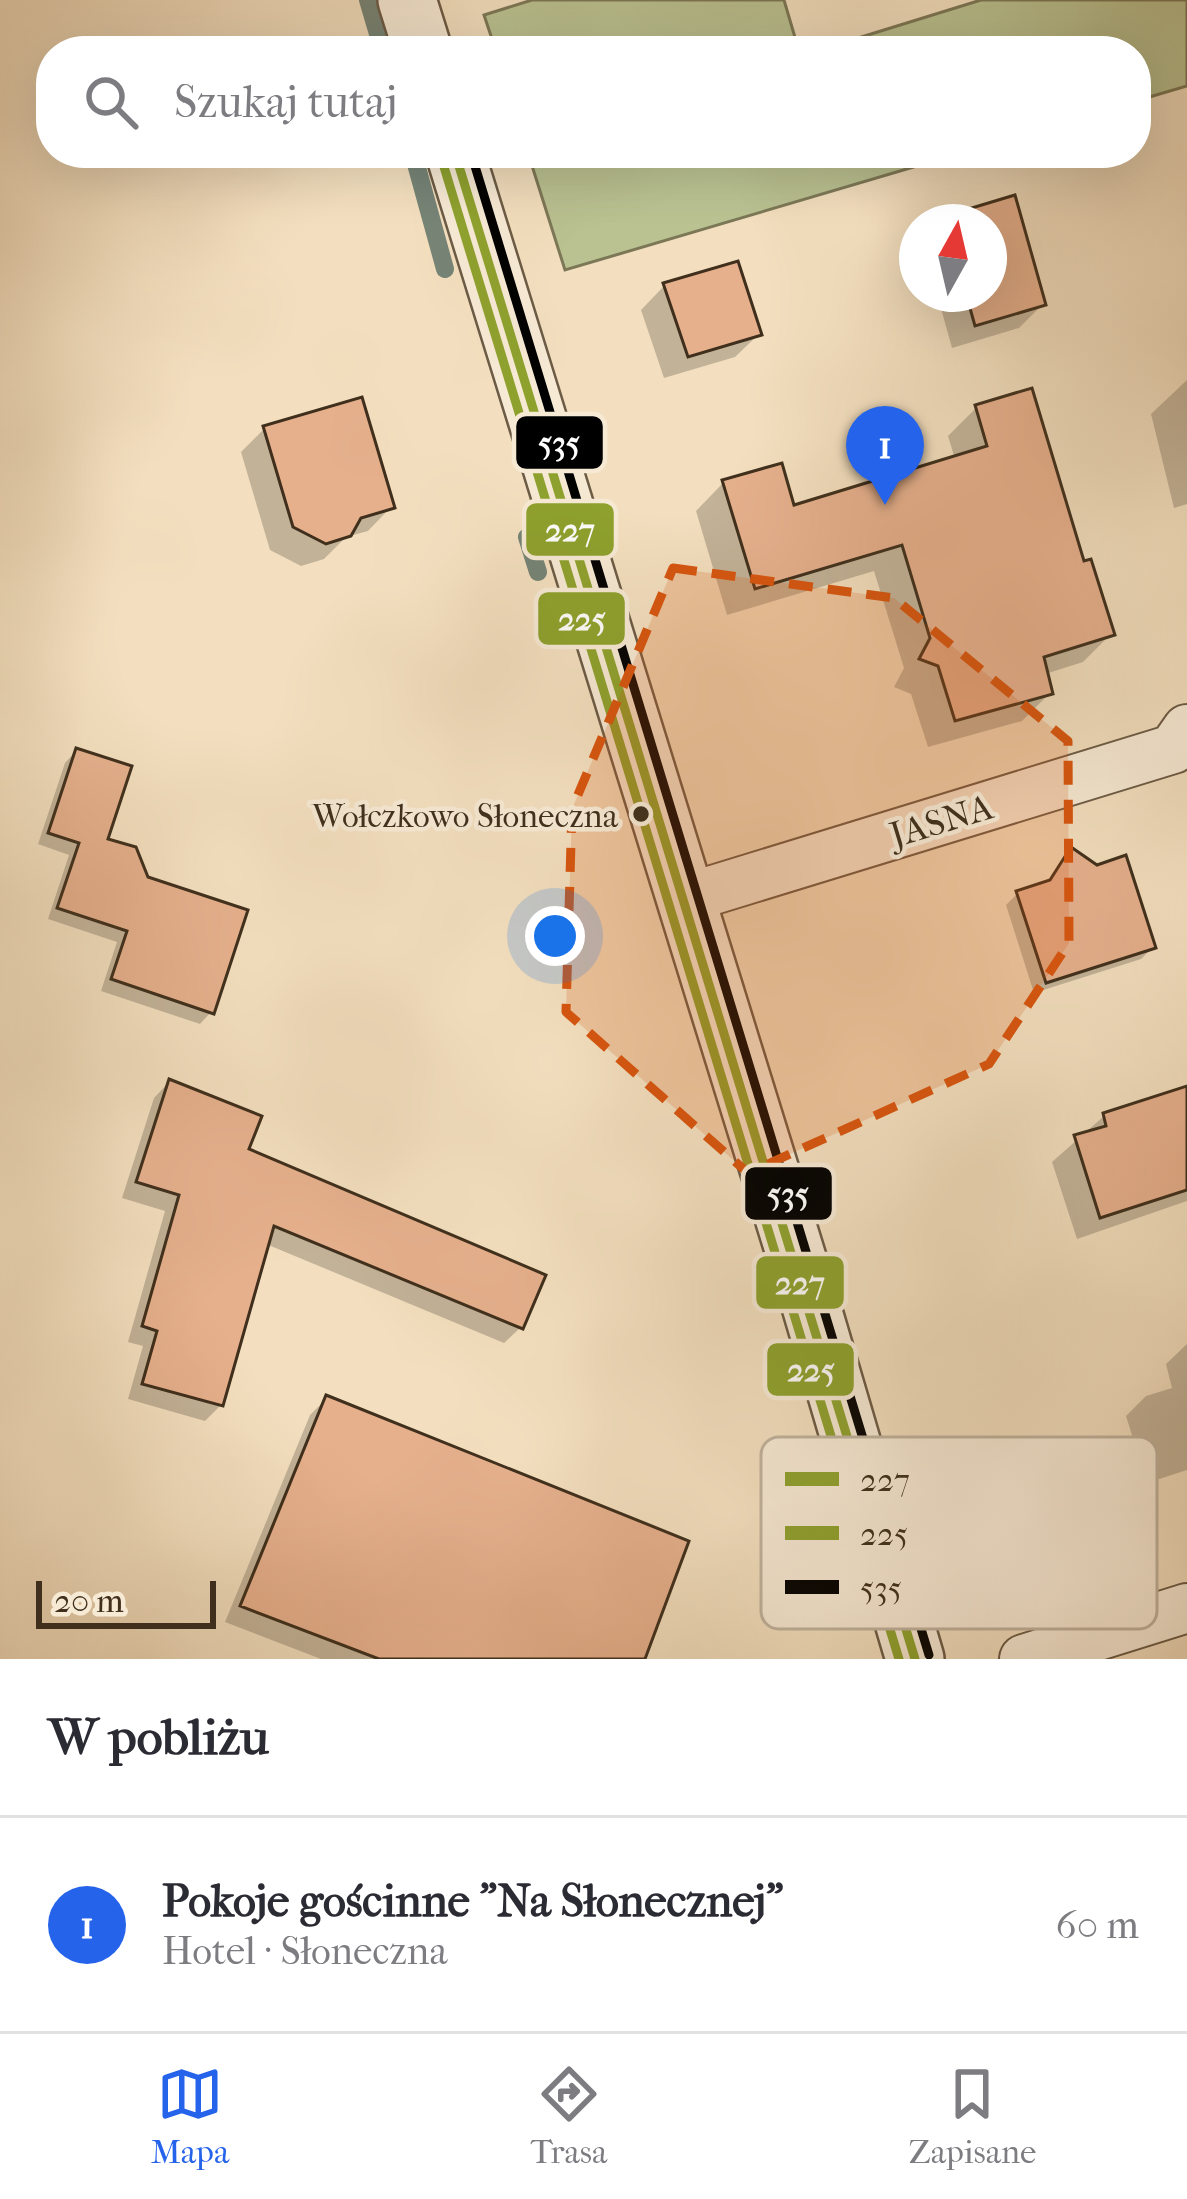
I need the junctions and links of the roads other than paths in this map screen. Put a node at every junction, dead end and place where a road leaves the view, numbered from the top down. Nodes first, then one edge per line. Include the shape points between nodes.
1 (407, 0) edge
2 (418, 36) edge
3 (459, 168) edge
4 (1187, 729) edge
5 (687, 898) junction
6 (848, 1437) edge
7 (1187, 1607) edge
8 (1157, 1617) edge
9 (906, 1629) edge
10 (1118, 1629) edge
11 (915, 1659) edge
12 (1024, 1659) edge

1 - 2 street
3 - 5 street
4 - 5 street, JASNA via 1173,749
5 - 6 street
7 - 8 street
9 - 11 street
10 - 12 street

